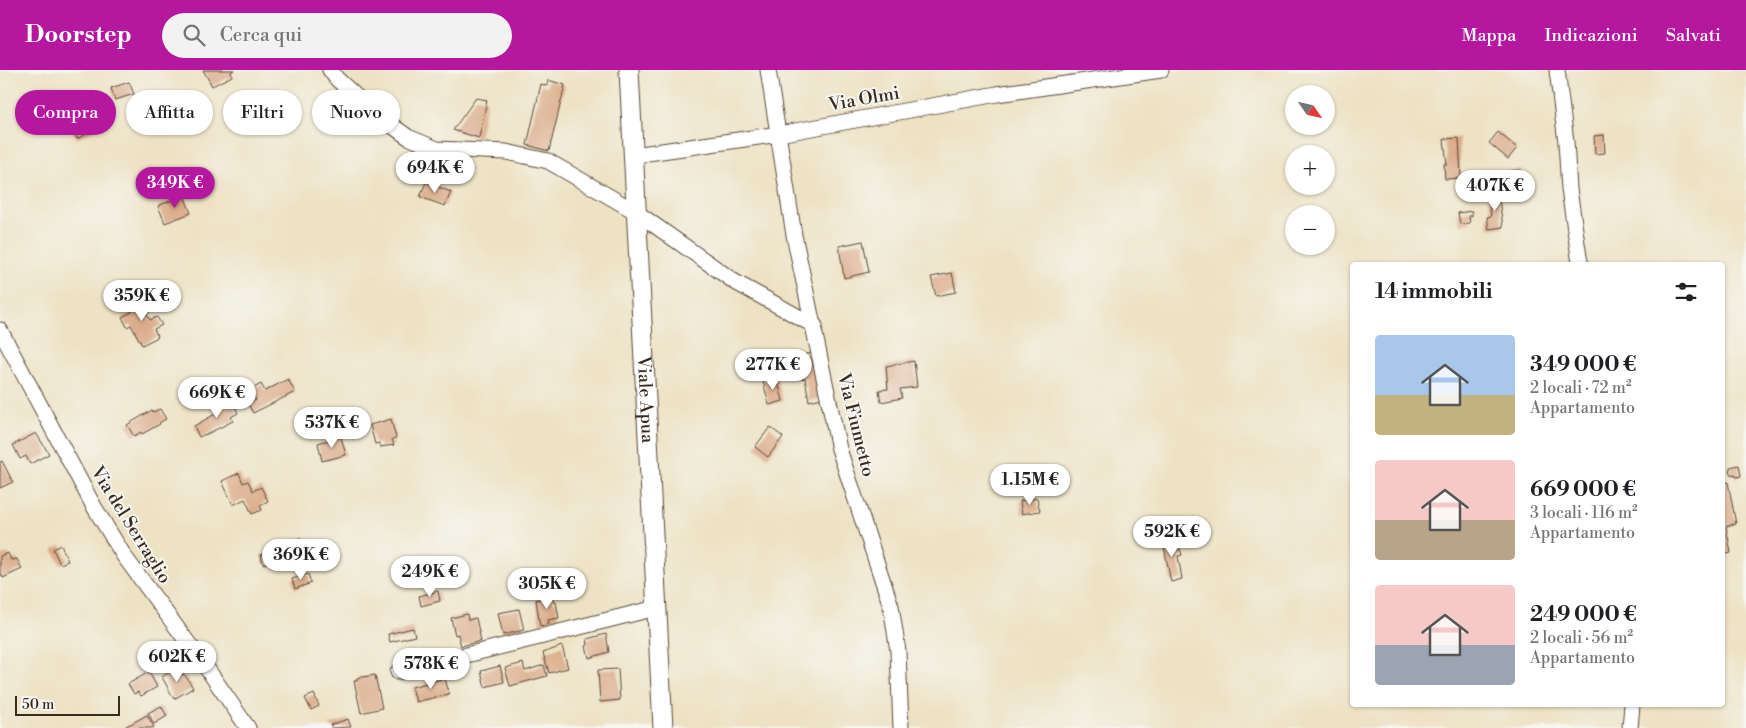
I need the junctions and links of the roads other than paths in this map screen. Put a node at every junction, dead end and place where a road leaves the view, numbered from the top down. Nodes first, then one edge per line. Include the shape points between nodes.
1 (330, 70) edge
2 (629, 70) edge
3 (768, 70) edge
4 (1160, 70) edge
5 (1557, 70) edge
6 (779, 134) junction
7 (634, 155) junction
8 (636, 212) junction
9 (1580, 262) edge
10 (815, 326) junction
11 (0, 330) edge
12 (656, 608) junction
13 (398, 672) dead end
14 (1632, 707) edge
15 (248, 728) edge
16 (663, 728) edge
17 (901, 728) edge
18 (1630, 728) edge

1 - 8 street via 373,112 408,136 437,149 506,152 548,160
2 - 7 street, Viale Apua
3 - 6 street, Via Fiumetto
4 - 6 street, Via Olmi via 997,94
5 - 9 street
6 - 7 street, Via Olmi
6 - 10 street, Via Fiumetto via 794,235
7 - 8 street, Viale Apua
8 - 10 street via 735,282
8 - 12 street, Viale Apua
10 - 17 street, Via Fiumetto via 840,449 891,606 898,651
11 - 15 street, Via del Serraglio via 93,505 119,547
12 - 13 street
12 - 16 street, Viale Apua
14 - 18 street

